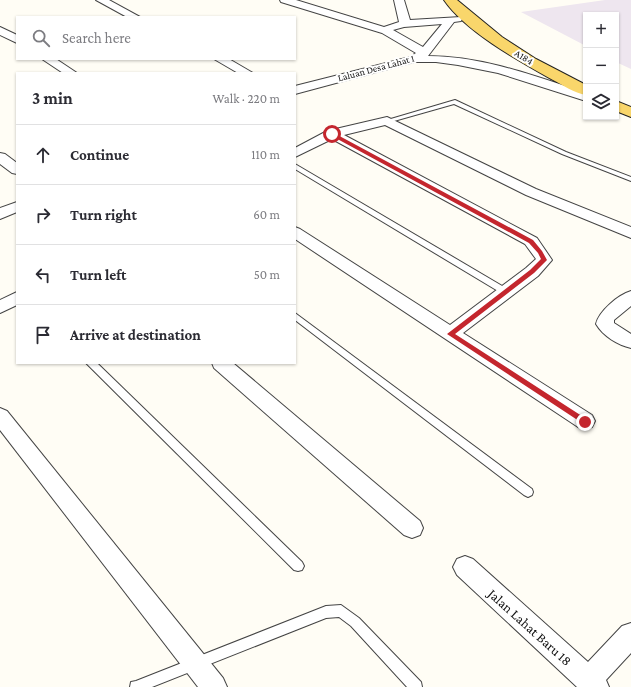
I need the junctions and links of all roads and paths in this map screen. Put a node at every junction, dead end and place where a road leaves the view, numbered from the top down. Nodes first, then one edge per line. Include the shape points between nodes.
1 (101, 0) edge
2 (285, 0) edge
3 (399, 0) edge
4 (450, 0) edge
5 (133, 16) edge
6 (466, 17) junction
7 (450, 21) junction
8 (404, 24) junction
9 (0, 30) edge
10 (386, 31) junction
11 (16, 39) edge
12 (419, 56) junction
13 (50, 60) edge
14 (222, 60) edge
15 (69, 72) edge
16 (245, 72) edge
17 (296, 90) edge
18 (583, 90) edge
19 (583, 96) edge
20 (619, 107) edge
21 (631, 112) edge
22 (387, 121) junction
23 (332, 134) junction
24 (296, 152) edge
25 (0, 157) edge
26 (296, 167) edge
27 (16, 169) edge
28 (631, 179) edge
29 (16, 206) edge
30 (0, 214) edge
31 (296, 233) edge
32 (631, 233) edge
33 (506, 292) junction
34 (631, 297) edge
35 (16, 299) edge
36 (0, 307) edge
37 (296, 317) edge
38 (450, 334) junction
39 (631, 342) edge
40 (92, 364) edge
41 (222, 364) edge
42 (0, 416) edge
43 (585, 422) dead end
44 (528, 492) dead end
45 (412, 528) dead end
46 (298, 566) dead end
47 (465, 567) dead end
48 (631, 635) edge
49 (196, 662) junction
50 (592, 684) edge
51 (136, 687) edge
52 (214, 687) edge
53 (416, 687) edge

1 - 5 street
2 - 10 street
3 - 8 street
4 - 6 main road, A184
6 - 7 street
6 - 18 main road, A184 via 512,50
7 - 8 street
7 - 12 street, Laluan Desa Lahat 1
8 - 10 street
9 - 11 street
10 - 12 street
12 - 17 street, Laluan Desa Lahat 1
12 - 19 street via 485,66
13 - 15 street
14 - 16 street
20 - 21 main road
22 - 23 street
22 - 28 lane via 455,102 564,153
22 - 32 street via 531,192
23 - 24 street
23 - 33 street via 531,242 544,260
25 - 27 street
26 - 33 lane
29 - 30 street
31 - 38 street
33 - 38 street
34 - 39 street via 606,318 605,324
35 - 36 street
37 - 44 lane
38 - 43 street
40 - 46 lane
41 - 45 street
42 - 49 street
47 - 50 street, Jalan Lahat Baru 18
48 - 50 street
49 - 51 lane
49 - 52 street
49 - 53 lane via 326,612 341,611 355,622

